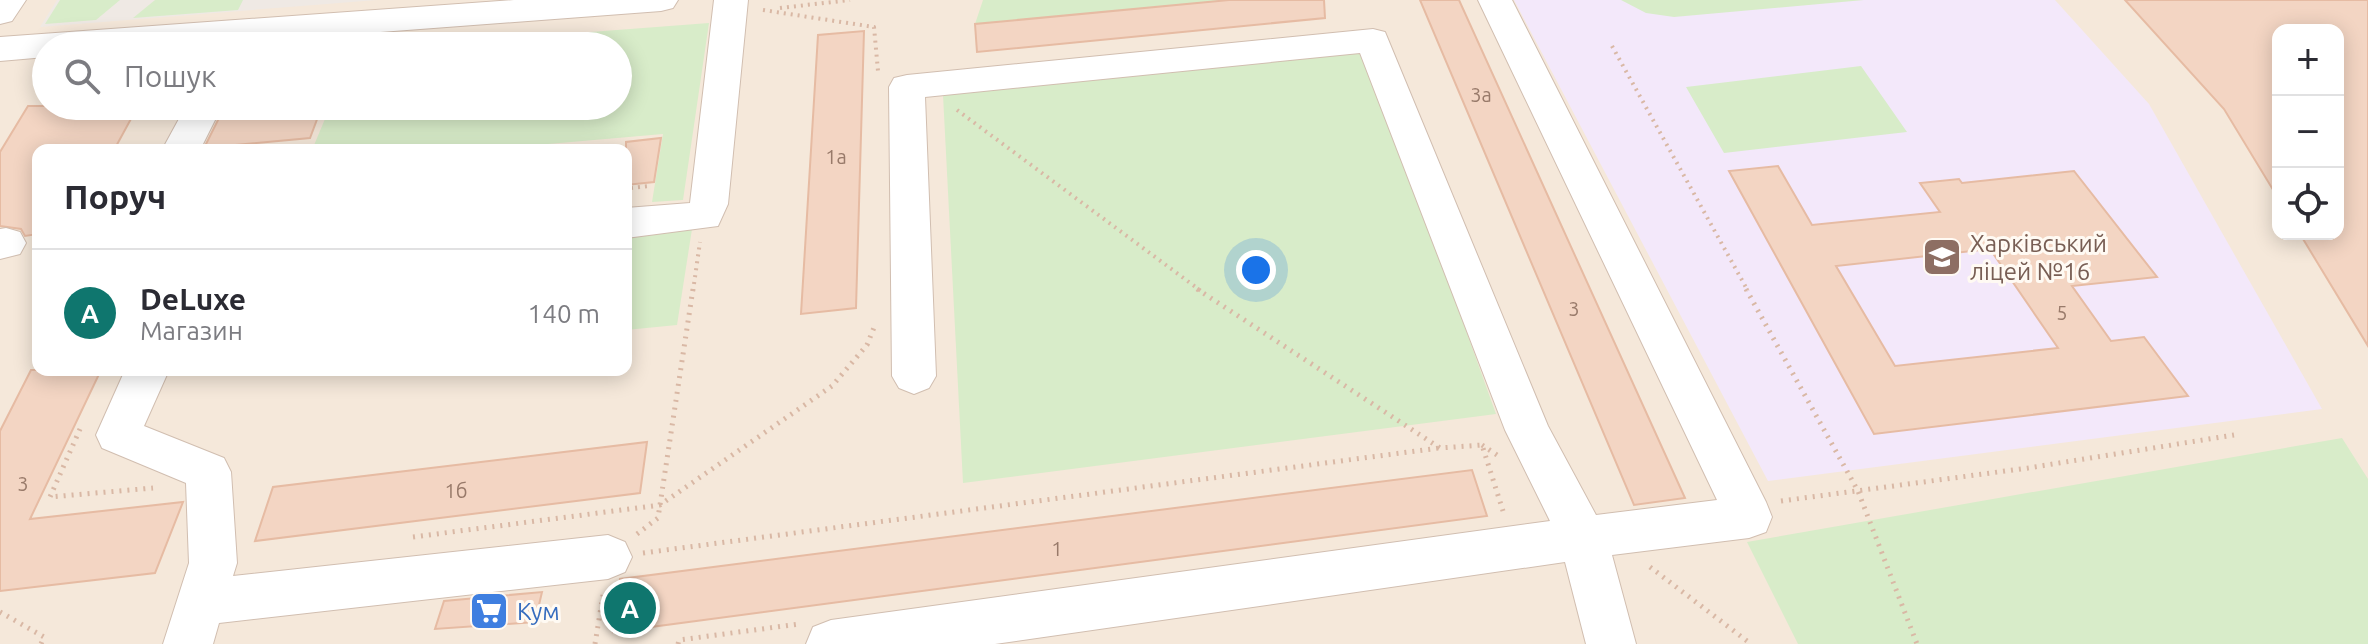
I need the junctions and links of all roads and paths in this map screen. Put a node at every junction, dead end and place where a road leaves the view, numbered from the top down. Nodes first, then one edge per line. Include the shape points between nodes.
1 (9, 0) edge
2 (661, 0) edge
3 (731, 0) edge
4 (850, 0) edge
5 (1495, 0) edge
6 (511, 5) edge
7 (771, 9) dead end
8 (0, 13) edge
9 (289, 32) edge
10 (1612, 46) dead end
11 (32, 48) edge
12 (0, 49) edge
13 (925, 86) junction
14 (197, 120) edge
15 (184, 144) edge
16 (650, 186) dead end
17 (632, 188) edge
18 (704, 216) junction
19 (632, 222) edge
20 (879, 314) dead end
21 (144, 376) edge
22 (914, 376) dead end
23 (81, 426) dead end
24 (2234, 435) dead end
25 (1440, 448) junction
26 (161, 487) dead end
27 (1858, 491) junction
28 (1777, 502) dead end
29 (660, 505) junction
30 (1504, 514) dead end
31 (1583, 538) junction
32 (398, 539) dead end
33 (608, 557) junction
34 (0, 612) edge
35 (195, 623) edge
36 (816, 634) edge
37 (41, 644) edge
38 (595, 644) edge
39 (678, 644) edge
40 (1611, 644) edge
41 (1917, 644) edge

1 - 8 street
2 - 6 street
3 - 18 street
4 - 7 path
5 - 31 street via 1749,517
6 - 9 street
10 - 27 path
11 - 12 street
13 - 22 street via 907,87
13 - 25 path via 1191,285
13 - 31 street via 1373,40 1527,430
14 - 15 street
16 - 17 path
18 - 19 street
18 - 29 path
20 - 29 path via 867,345 832,386
21 - 35 street via 118,435 208,472 213,563
23 - 26 path via 50,497
24 - 27 path
25 - 30 path via 1482,445
25 - 33 path
27 - 28 path
27 - 41 path
29 - 32 path
29 - 33 path via 658,518
31 - 36 street
31 - 40 street
33 - 35 street
33 - 38 path
34 - 37 path via 44,637
36 - 39 path

